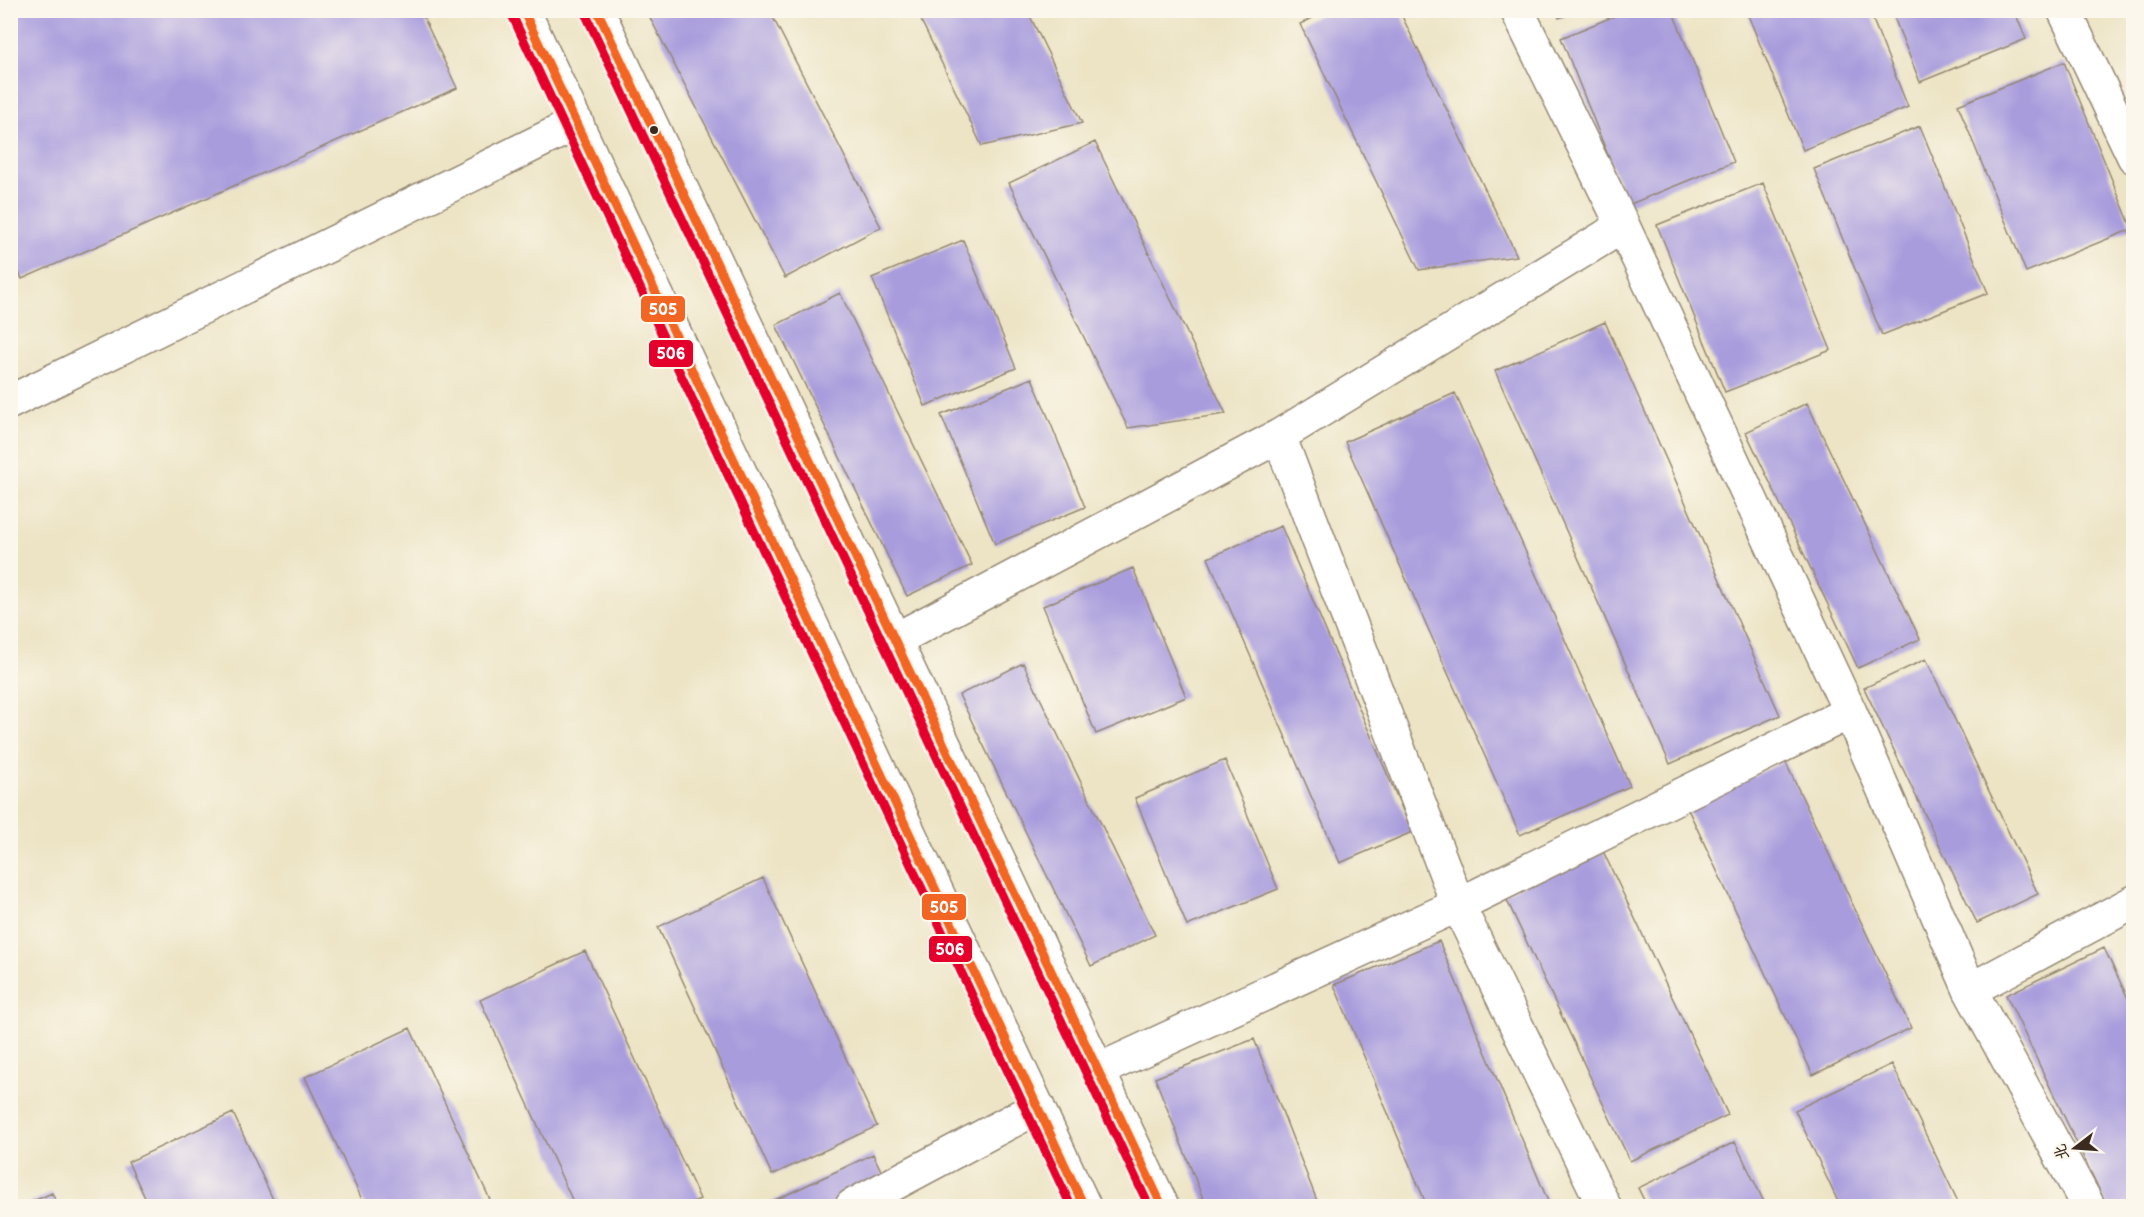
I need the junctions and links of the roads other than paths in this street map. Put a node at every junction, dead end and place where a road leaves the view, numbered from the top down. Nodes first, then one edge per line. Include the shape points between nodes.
1 (523, 10) edge
2 (597, 10) edge
3 (1516, 10) edge
4 (2064, 10) edge
5 (577, 123) junction
6 (2133, 157) edge
7 (1623, 226) junction
8 (10, 402) edge
9 (1279, 436) junction
10 (895, 640) junction
11 (1850, 712) junction
12 (2133, 902) edge
13 (1458, 905) junction
14 (1970, 990) junction
15 (1099, 1070) junction
16 (1038, 1107) junction
17 (852, 1206) edge
18 (1084, 1206) edge
19 (1162, 1206) edge
20 (1604, 1206) edge
21 (2088, 1206) edge

1 - 5 street
2 - 10 street
3 - 7 street
4 - 6 street
5 - 8 street
5 - 16 street
7 - 9 street
7 - 11 street
9 - 10 street
9 - 13 street
10 - 15 street
11 - 13 street
11 - 14 street
12 - 14 street
13 - 15 street
13 - 20 street
14 - 21 street
15 - 19 street
16 - 17 street
16 - 18 street

